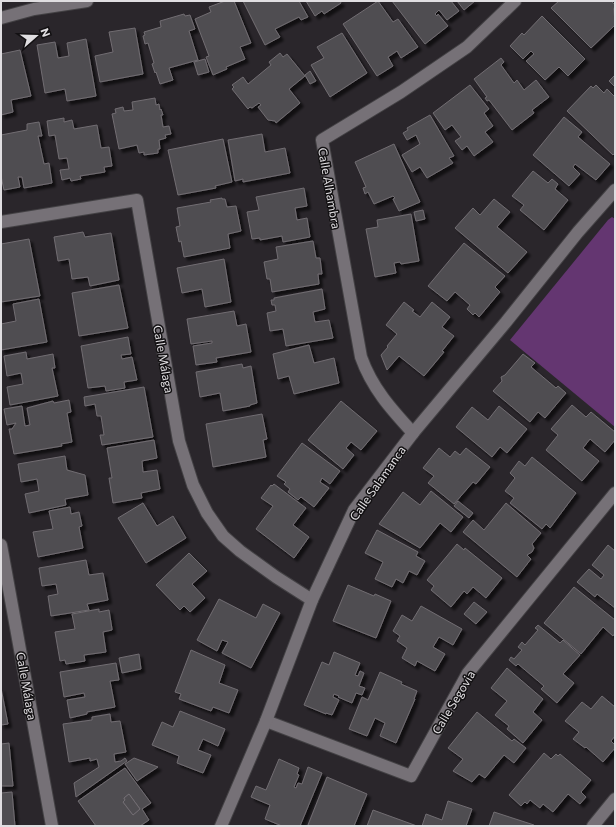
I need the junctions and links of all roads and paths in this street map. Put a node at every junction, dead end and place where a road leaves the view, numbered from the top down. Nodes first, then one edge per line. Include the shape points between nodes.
1 (87, 1) edge
2 (515, 1) edge
3 (1, 18) edge
4 (615, 190) edge
5 (1, 222) edge
6 (413, 433) junction
7 (615, 493) edge
8 (1, 545) edge
9 (312, 600) junction
10 (266, 721) junction
11 (615, 799) edge
12 (52, 826) edge
13 (221, 826) edge
14 (593, 826) edge

1 - 3 street via 34,9
2 - 6 street, Calle Alhambra via 467,47 402,92 322,140 361,357 378,391
4 - 6 street, Calle Salamanca
5 - 9 street, Calle Málaga via 137,200 178,441 193,485 207,513 223,536 276,577
6 - 9 street, Calle Salamanca via 354,510
7 - 10 street, Calle Segovia via 468,673 411,776
8 - 12 street, Calle Málaga
9 - 10 street, Calle Salamanca
10 - 13 street, Calle Salamanca
11 - 14 street

